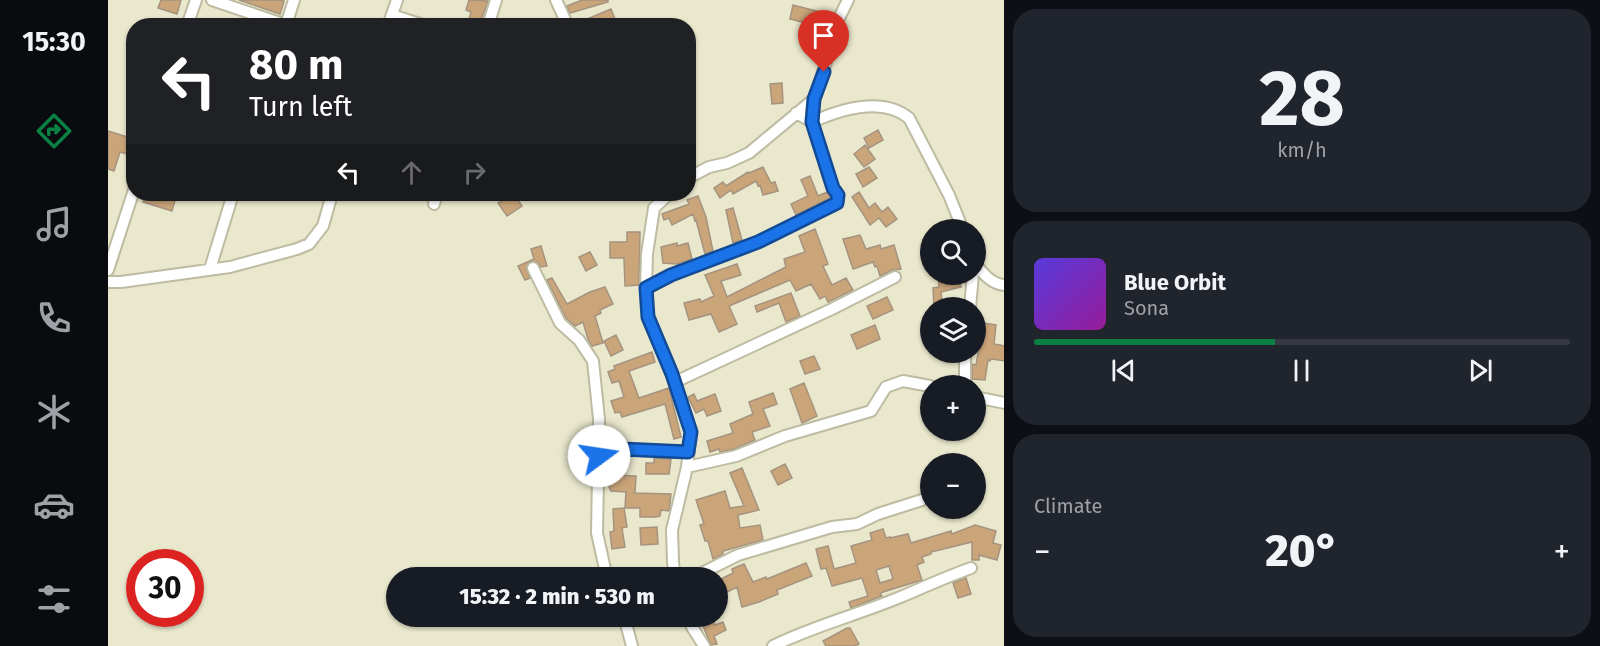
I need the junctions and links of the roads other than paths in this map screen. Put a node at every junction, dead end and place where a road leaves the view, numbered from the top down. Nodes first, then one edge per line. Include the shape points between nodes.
1 (196, 0) edge
2 (212, 0) edge
3 (294, 0) edge
4 (397, 0) edge
5 (496, 0) edge
6 (556, 0) edge
7 (848, 0) edge
8 (190, 18) edge
9 (263, 18) edge
10 (288, 18) edge
11 (391, 18) edge
12 (490, 18) edge
13 (564, 18) edge
14 (814, 99) junction
15 (796, 113) junction
16 (812, 122) junction
17 (696, 174) edge
18 (130, 201) edge
19 (231, 201) edge
20 (330, 201) edge
21 (652, 201) edge
22 (662, 201) edge
23 (654, 208) junction
24 (958, 219) edge
25 (533, 268) dead end
26 (210, 269) junction
27 (108, 270) edge
28 (986, 276) edge
29 (895, 277) dead end
30 (108, 282) edge
31 (1004, 285) edge
32 (646, 288) junction
33 (675, 382) junction
34 (920, 384) edge
35 (986, 400) edge
36 (1004, 404) edge
37 (688, 452) junction
38 (599, 456) junction
39 (687, 467) junction
40 (920, 501) edge
41 (605, 567) edge
42 (674, 567) edge
43 (714, 567) edge
44 (971, 568) dead end
45 (627, 627) edge
46 (692, 627) edge
47 (632, 646) edge
48 (704, 646) edge
49 (773, 646) edge

1 - 8 street
2 - 9 street
3 - 10 street
4 - 11 street
5 - 12 street
6 - 13 street
7 - 14 street via 829,38 826,63
14 - 15 street
14 - 16 street
15 - 16 street
15 - 17 street via 749,153
16 - 24 street via 868,106 890,108 905,115 937,170
16 - 32 street via 838,195 837,203 758,242
18 - 27 street
19 - 26 street
20 - 26 street via 323,226 309,244
21 - 23 street
22 - 23 street
23 - 32 street
25 - 38 street via 560,323 579,340 593,361
26 - 30 street
28 - 31 street
29 - 33 street
32 - 33 street via 648,317
33 - 37 street via 691,432
34 - 39 street via 903,381 886,387 871,411 785,436 736,456
35 - 36 street
37 - 38 street via 621,449
37 - 39 street
38 - 41 street via 597,533
39 - 42 street via 672,530
40 - 43 street via 857,524 832,527 738,555
44 - 49 street
45 - 47 street
46 - 48 street

